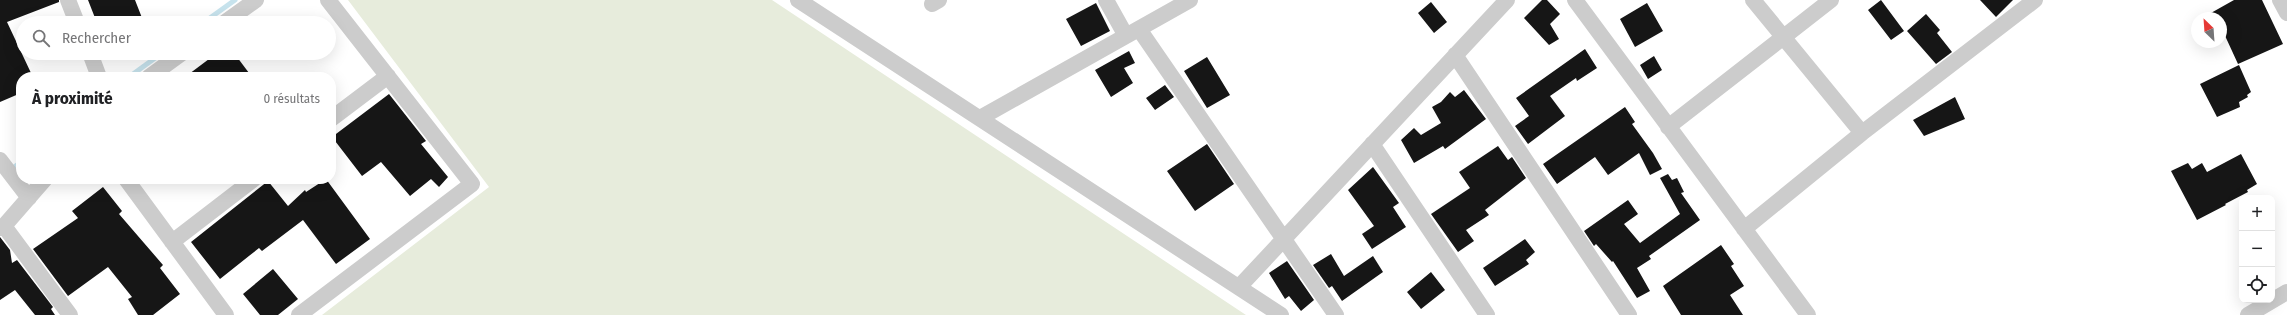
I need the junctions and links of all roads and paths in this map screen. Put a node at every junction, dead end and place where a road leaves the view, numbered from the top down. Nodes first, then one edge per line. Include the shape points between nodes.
1 (68, 0) edge
2 (256, 0) edge
3 (328, 0) edge
4 (798, 0) edge
5 (1106, 0) edge
6 (1190, 0) edge
7 (1507, 0) edge
8 (1575, 0) edge
9 (1753, 0) edge
10 (1831, 0) edge
11 (2035, 0) edge
12 (2280, 0) edge
13 (2287, 13) edge
14 (74, 16) edge
15 (234, 16) edge
16 (1133, 32) junction
17 (1783, 38) junction
18 (1455, 55) junction
19 (93, 60) edge
20 (172, 60) edge
21 (97, 72) edge
22 (156, 72) edge
23 (388, 76) junction
24 (336, 116) edge
25 (980, 118) junction
26 (1668, 126) junction
27 (1862, 133) junction
28 (1372, 144) junction
29 (0, 163) edge
30 (16, 183) edge
31 (17, 184) edge
32 (41, 184) edge
33 (130, 184) edge
34 (247, 184) edge
35 (28, 198) junction
36 (2, 227) edge
37 (1744, 229) junction
38 (1283, 239) junction
39 (172, 242) junction
40 (1239, 287) junction
41 (2287, 292) edge
42 (70, 315) edge
43 (226, 315) edge
44 (300, 315) edge
45 (1281, 315) edge
46 (1336, 315) edge
47 (1487, 315) edge
48 (1629, 315) edge
49 (1808, 315) edge
50 (2248, 315) edge

1 - 14 street
2 - 15 street
3 - 23 street
4 - 25 street
5 - 16 street
6 - 16 street
7 - 18 street
8 - 26 street
9 - 17 street
10 - 17 street
11 - 27 street
12 - 13 street
16 - 25 street
16 - 38 street
17 - 26 street
17 - 27 street
18 - 28 street
18 - 48 street
19 - 21 street
20 - 22 street
23 - 24 street
23 - 44 street via 472,184
25 - 40 street
26 - 37 street
27 - 37 street
28 - 38 street
28 - 47 street
29 - 30 street
31 - 35 street
32 - 35 street
33 - 39 street
34 - 39 street
35 - 36 street
36 - 42 street
37 - 49 street
38 - 40 street
38 - 46 street
39 - 43 street
40 - 45 street
41 - 50 street

